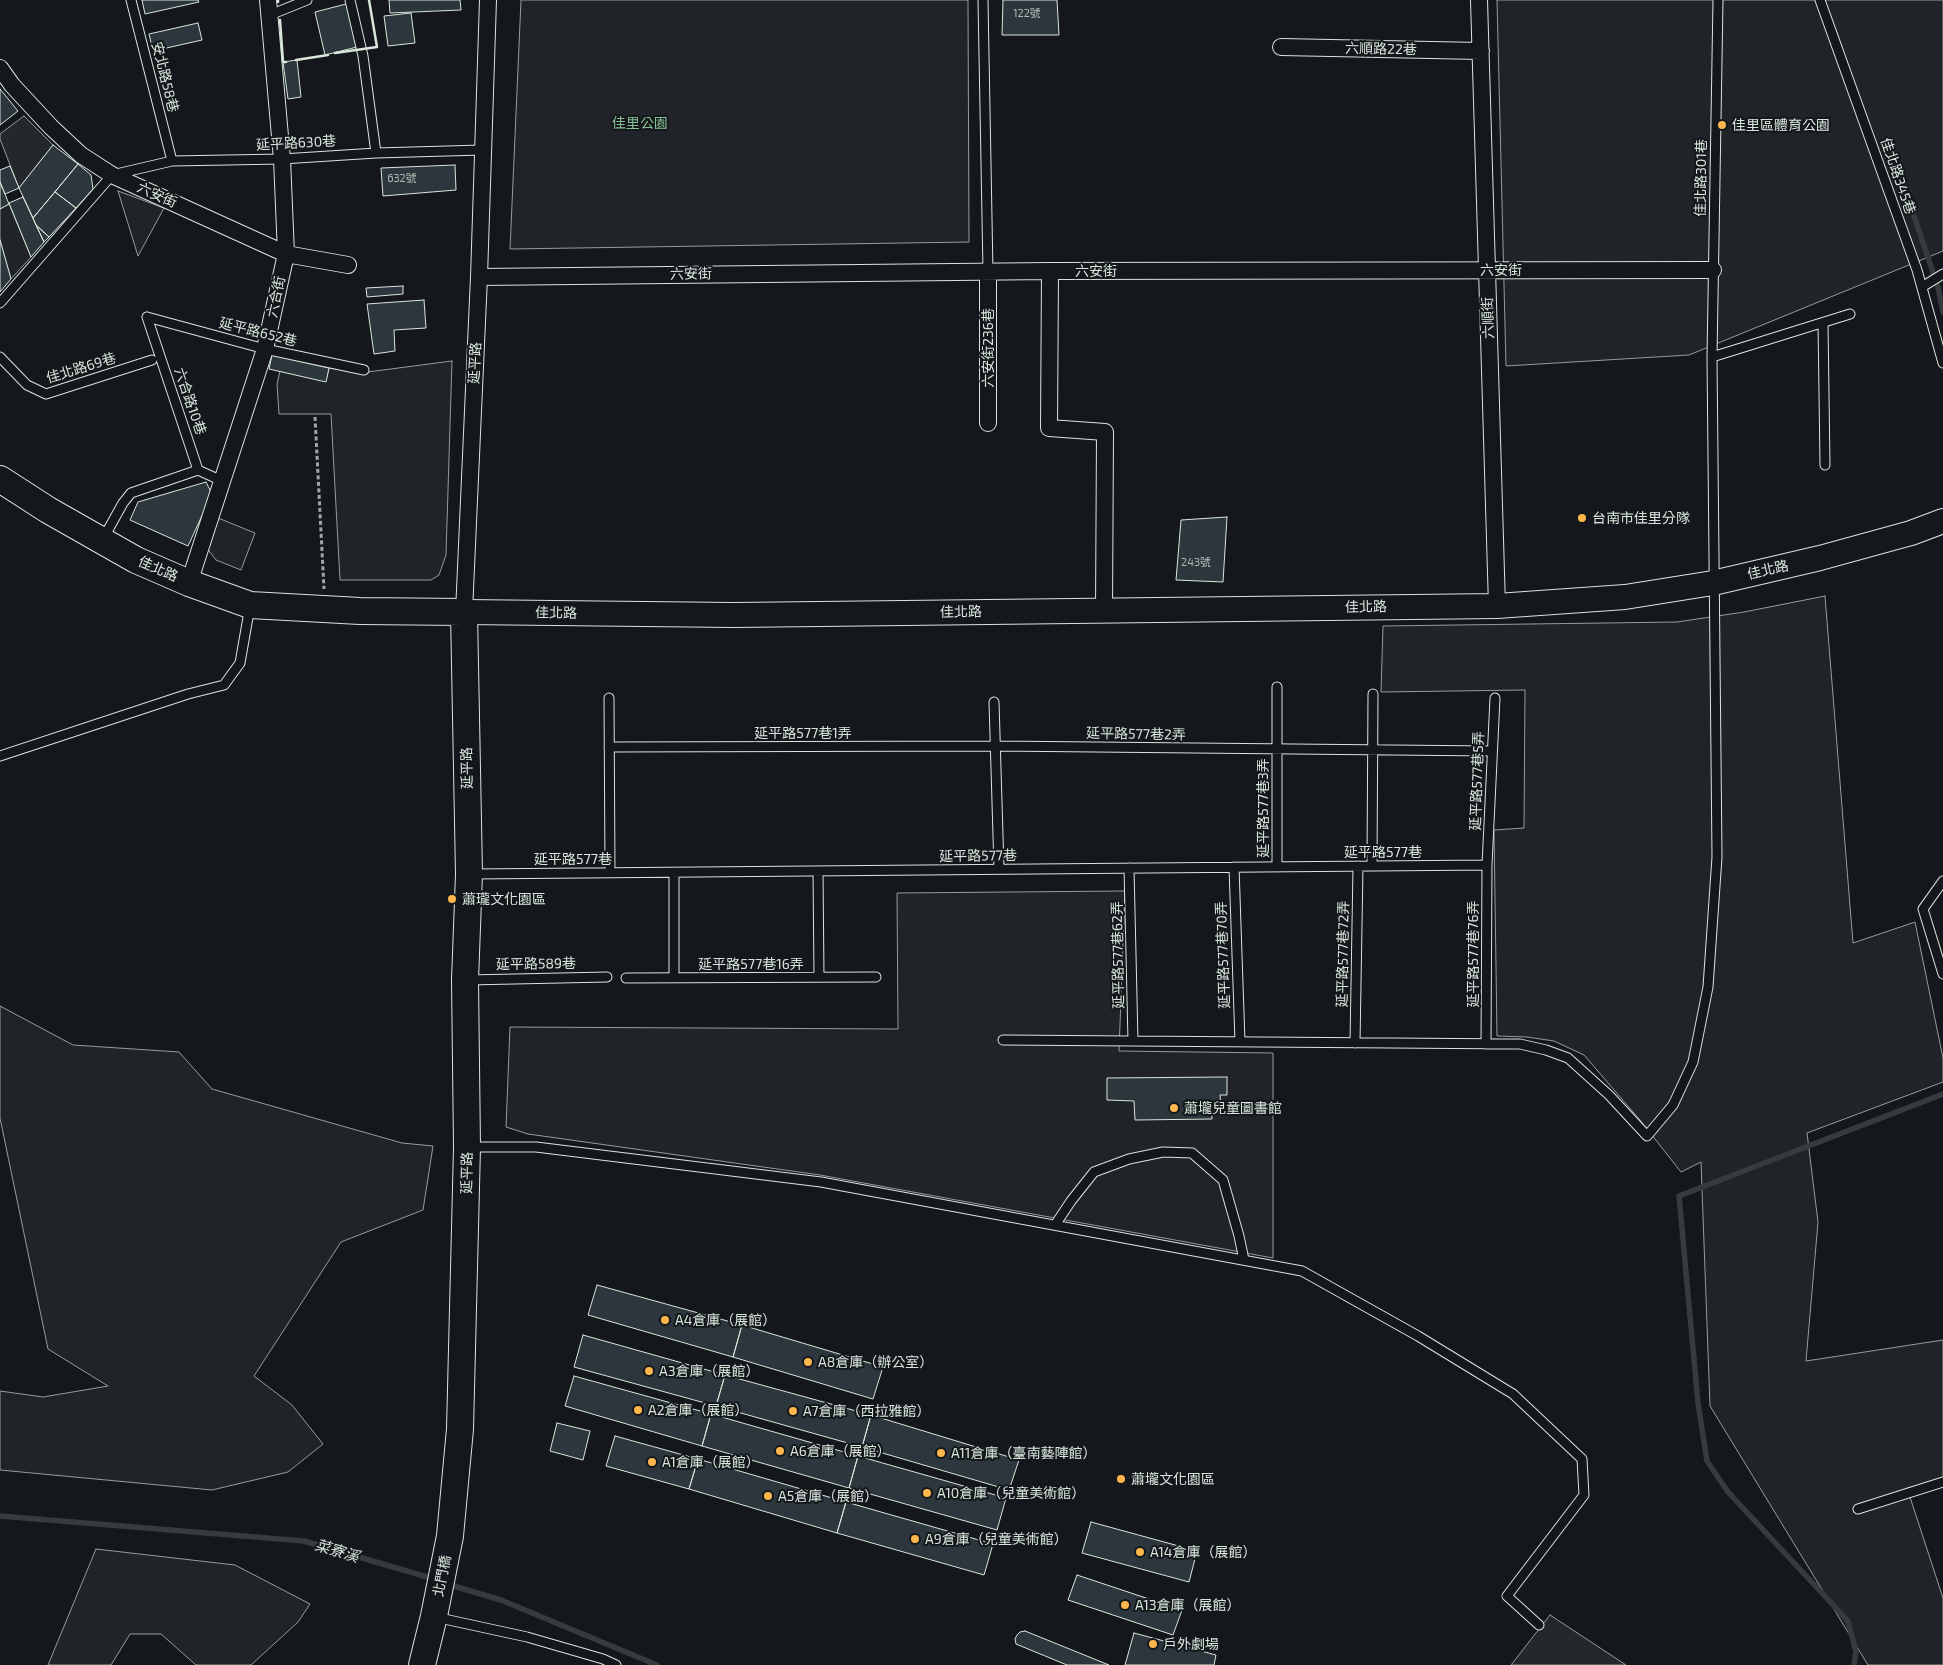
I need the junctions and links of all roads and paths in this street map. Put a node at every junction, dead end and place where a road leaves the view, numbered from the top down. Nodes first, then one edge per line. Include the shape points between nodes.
1 (131, 0) edge
2 (308, 0) edge
3 (350, 0) edge
4 (488, 0) edge
5 (983, 0) edge
6 (1479, 0) edge
7 (1718, 0) edge
8 (1820, 0) edge
9 (269, 8) edge
10 (1281, 47) dead end
11 (1481, 50) junction
12 (0, 68) edge
13 (482, 150) junction
14 (376, 152) junction
15 (282, 159) junction
16 (172, 161) junction
17 (112, 175) junction
18 (286, 254) junction
19 (348, 265) dead end
20 (1486, 270) junction
21 (1713, 270) junction
22 (1050, 271) junction
23 (988, 272) junction
24 (1943, 274) edge
25 (479, 277) junction
26 (1922, 287) junction
27 (0, 303) edge
28 (1850, 314) dead end
29 (147, 318) joint
30 (1823, 323) junction
31 (265, 349) junction
32 (0, 357) edge
33 (1712, 357) junction
34 (152, 360) dead end
35 (1943, 364) edge
36 (364, 370) dead end
37 (315, 417) dead end
38 (988, 423) dead end
39 (1825, 465) dead end
40 (198, 470) junction
41 (0, 479) edge
42 (222, 481) junction
43 (1943, 520) edge
44 (102, 542) junction
45 (189, 583) junction
46 (1713, 583) junction
47 (250, 604) junction
48 (1497, 606) junction
49 (325, 609) junction
50 (1104, 610) junction
51 (464, 612) junction
52 (1277, 687) dead end
53 (1373, 694) dead end
54 (609, 698) dead end
55 (1495, 698) dead end
56 (994, 702) dead end
57 (996, 746) junction
58 (609, 747) junction
59 (1276, 749) junction
60 (1372, 750) junction
61 (1491, 751) junction
62 (0, 756) edge
63 (1487, 865) junction
64 (1277, 866) junction
65 (1358, 866) junction
66 (1372, 866) junction
67 (1234, 867) junction
68 (1129, 868) junction
69 (999, 869) junction
70 (818, 871) junction
71 (610, 872) junction
72 (674, 872) junction
73 (469, 874) junction
74 (1943, 881) edge
75 (1943, 974) edge
76 (607, 977) dead end
77 (674, 977) junction
78 (819, 977) junction
79 (876, 977) dead end
80 (626, 978) dead end
81 (465, 980) junction
82 (1004, 1040) dead end
83 (1133, 1041) junction
84 (1240, 1042) junction
85 (1355, 1043) junction
86 (1486, 1044) junction
87 (467, 1147) junction
88 (1055, 1225) junction
89 (1244, 1260) junction
90 (1943, 1482) edge
91 (1858, 1510) dead end
92 (450, 1536) joint
93 (434, 1616) junction
94 (1539, 1625) dead end
95 (601, 1662) edge
96 (422, 1665) edge
97 (616, 1665) edge

1 - 16 lane, 安北路58巷
2 - 9 lane
3 - 14 lane via 363,56
4 - 13 street, 延平路
5 - 23 lane
6 - 11 street, 六順街
7 - 21 lane, 佳北路301巷
8 - 26 lane, 佳北路345巷
9 - 15 street, 六合街
10 - 11 street, 六順路22巷
11 - 20 street, 六順街
12 - 17 street, 六安街 via 51,127 81,155
13 - 14 lane, 延平路630巷
13 - 25 street, 延平路
14 - 15 lane, 延平路630巷
15 - 16 lane, 延平路630巷
15 - 18 street, 六合街
16 - 17 lane, 延平路630巷
17 - 18 street, 六安街
17 - 27 lane
18 - 19 street, 六安街
18 - 31 street, 六合街
20 - 21 street, 六安街
20 - 22 street, 六安街
20 - 48 street, 六順街
21 - 33 lane, 佳北路301巷
22 - 23 street, 六安街
22 - 50 street via 1049,428 1105,432
23 - 25 street, 六安街
23 - 38 street, 六安街236巷
24 - 26 lane
25 - 51 street, 延平路
26 - 35 lane, 佳北路345巷
28 - 30 lane
29 - 31 lane, 延平路652巷
29 - 40 lane, 六合路10巷
30 - 33 lane
30 - 39 lane
31 - 36 lane, 延平路652巷
31 - 42 street, 六合街
32 - 34 lane, 佳北路69巷 via 27,385 46,394
33 - 46 lane, 佳北路301巷
37 - 49 path
40 - 42 lane
40 - 44 lane via 131,493
41 - 44 main road, 佳北路
42 - 45 street, 六合街
43 - 46 street, 佳北路 via 1911,533 1820,558
44 - 45 main road, 佳北路
45 - 47 main road, 佳北路
46 - 48 street, 佳北路 via 1625,597
46 - 86 lane, 佳北路301巷 via 1717,857 1708,988 1693,1062 1673,1105 1647,1136 1568,1058 1520,1044
47 - 49 main road, 佳北路
47 - 62 lane via 240,663 224,685
48 - 50 street, 佳北路
49 - 51 main road, 佳北路
50 - 51 street, 佳北路 via 734,615
51 - 73 main road, 延平路
52 - 59 lane, 延平路577巷3弄
53 - 60 lane
54 - 58 lane
55 - 61 lane, 延平路577巷5弄
56 - 57 lane
57 - 58 lane, 延平路577巷1弄
57 - 59 lane, 延平路577巷2弄
57 - 69 lane
58 - 71 lane
59 - 60 lane, 延平路577巷3弄
59 - 64 lane, 延平路577巷3弄
60 - 61 lane, 延平路577巷3弄
60 - 66 lane
61 - 63 lane, 延平路577巷5弄
63 - 66 lane, 延平路577巷
63 - 86 lane, 延平路577巷76弄
64 - 65 lane, 延平路577巷
64 - 67 lane, 延平路577巷
65 - 66 lane, 延平路577巷
65 - 85 lane, 延平路577巷72弄
67 - 68 lane, 延平路577巷
67 - 84 lane, 延平路577巷70弄
68 - 69 lane, 延平路577巷
68 - 83 lane, 延平路577巷62弄
69 - 70 lane, 延平路577巷
70 - 72 lane, 延平路577巷
70 - 78 lane
71 - 72 lane, 延平路577巷
71 - 73 lane, 延平路577巷
72 - 77 lane
73 - 81 main road, 延平路
74 - 75 lane via 1922,909
76 - 81 lane, 延平路589巷
77 - 78 lane, 延平路577巷16弄
77 - 80 lane, 延平路577巷16弄
78 - 79 lane, 延平路577巷16弄
81 - 87 main road, 延平路
82 - 83 lane
83 - 84 lane
84 - 85 lane
85 - 86 lane
87 - 88 lane via 536,1147 821,1182
87 - 92 main road, 延平路 via 460,1429
88 - 89 lane
88 - 89 lane via 1094,1172 1163,1152 1192,1152 1223,1180
89 - 94 lane via 1302,1271 1418,1336 1513,1394 1582,1459 1584,1495 1507,1596
90 - 91 lane
92 - 93 main road, 北門橋
93 - 95 lane via 527,1637
93 - 96 main road, 北門橋
95 - 97 lane

